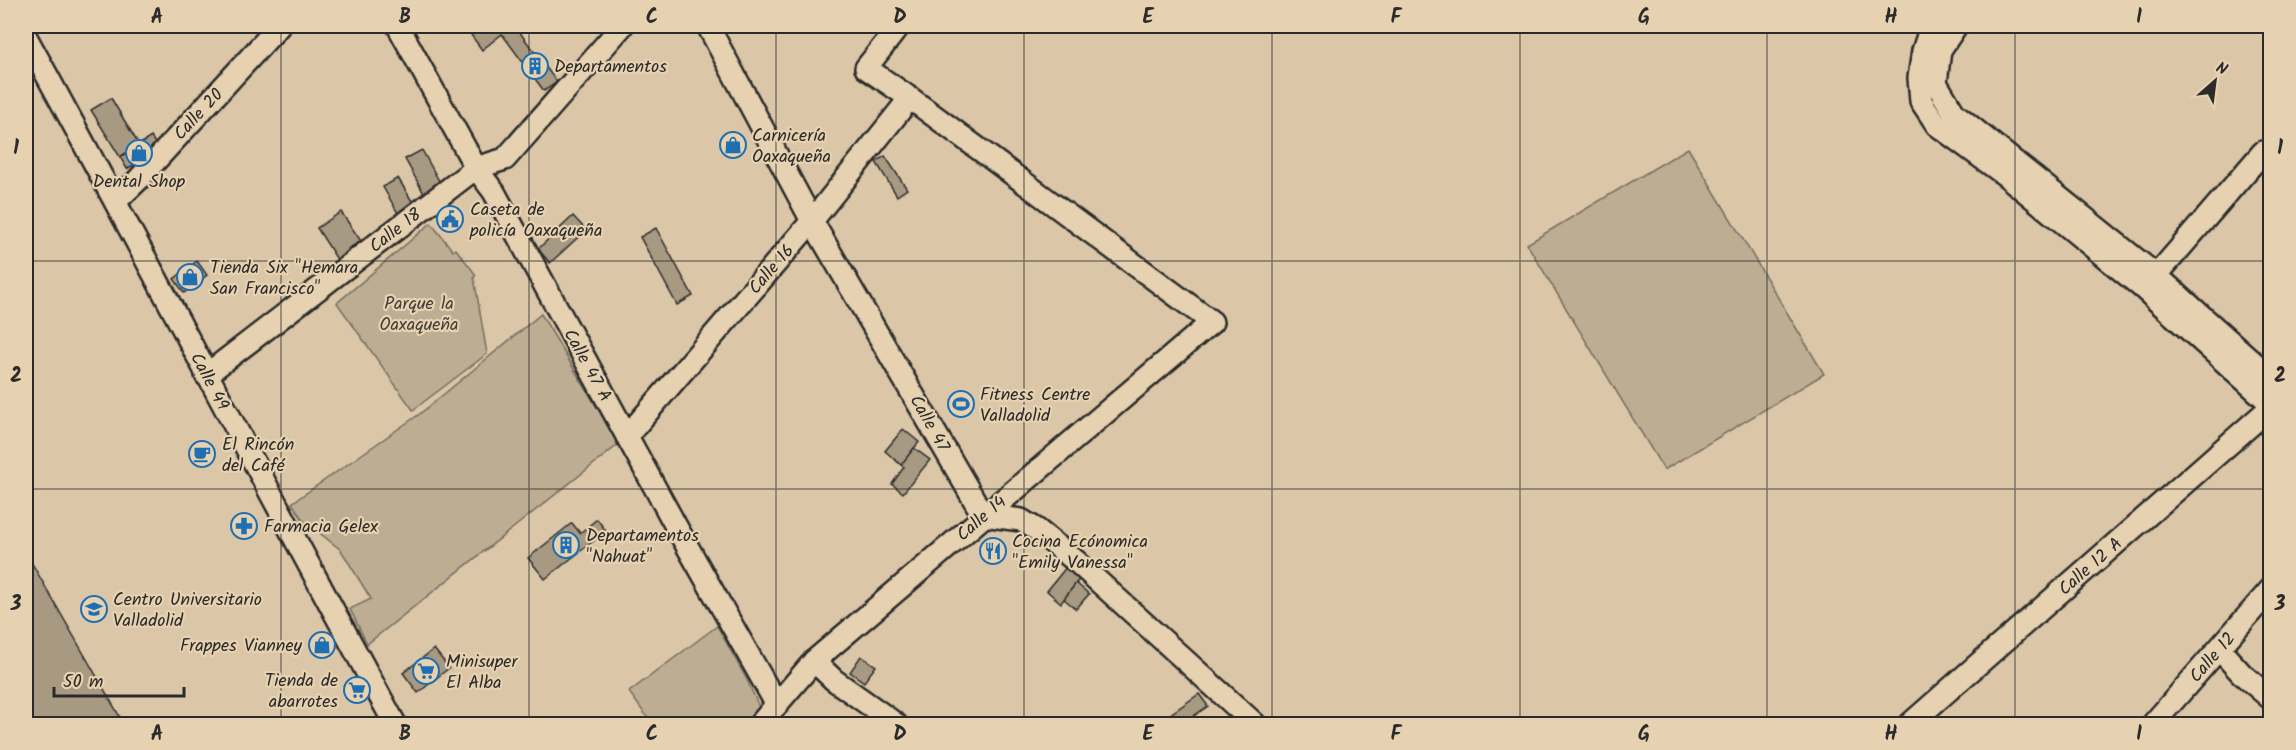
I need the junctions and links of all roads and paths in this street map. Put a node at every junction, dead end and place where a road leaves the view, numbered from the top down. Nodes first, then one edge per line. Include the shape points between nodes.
1 (279, 26) edge
2 (398, 26) edge
3 (622, 26) edge
4 (708, 26) edge
5 (899, 26) edge
6 (1931, 26) edge
7 (1956, 26) edge
8 (26, 37) edge
9 (910, 98) junction
10 (2271, 151) edge
11 (476, 168) junction
12 (2010, 168) junction
13 (116, 201) junction
14 (812, 221) junction
15 (2151, 282) junction
16 (207, 375) junction
17 (2271, 377) edge
18 (2271, 403) edge
19 (2271, 408) edge
20 (627, 436) junction
21 (991, 509) junction
22 (2271, 590) edge
23 (2219, 649) junction
24 (814, 661) junction
25 (2271, 698) edge
26 (777, 705) junction
27 (395, 724) edge
28 (760, 724) edge
29 (896, 724) edge
30 (1255, 724) edge
31 (1910, 724) edge
32 (2153, 724) edge

1 - 13 street, Calle 20
2 - 11 street, Calle 47 A
3 - 11 street, Calle 18 via 505,159
4 - 14 street, Calle 47
5 - 9 street via 866,68
6 - 12 street via 1919,78 1922,101 1937,125
7 - 12 street via 1940,50 1936,82 1954,113
8 - 13 street, Calle 49
9 - 14 street, Calle 16
9 - 21 street, Calle 14 via 1212,322
10 - 15 street via 2263,152
11 - 16 street, Calle 18
11 - 20 street, Calle 47 A via 494,192
12 - 15 street
13 - 16 street, Calle 49
14 - 20 street, Calle 16
14 - 21 street, Calle 47
15 - 17 street
15 - 18 street
16 - 27 street, Calle 49
19 - 31 street, Calle 12 A
20 - 26 street, Calle 47 A
21 - 24 street, Calle 14
21 - 30 street via 1021,520 1077,562
22 - 23 street, Calle 12
23 - 25 street
23 - 32 street, Calle 12
24 - 26 street, Calle 14
24 - 29 street
26 - 28 street, Calle 14

